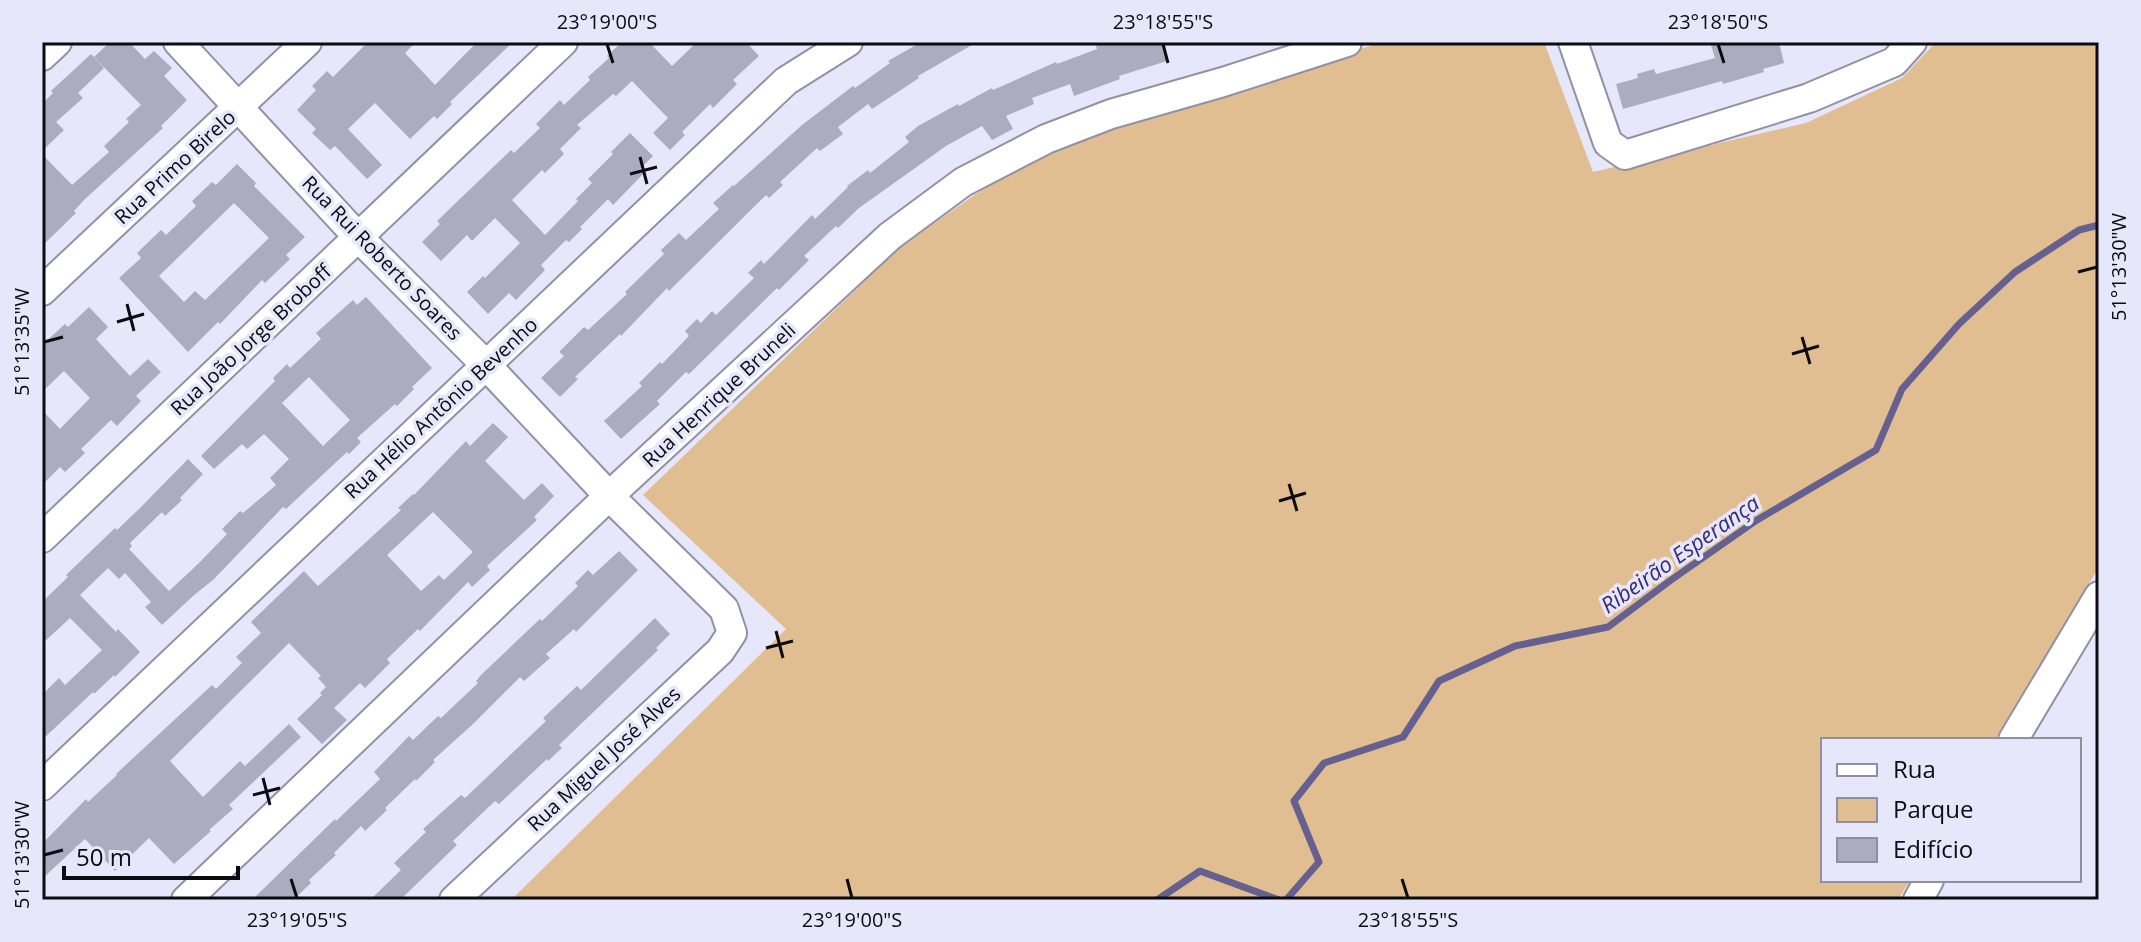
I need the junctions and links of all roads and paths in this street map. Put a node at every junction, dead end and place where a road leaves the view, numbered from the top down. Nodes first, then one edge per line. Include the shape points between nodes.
1 (57, 42) edge
2 (178, 42) edge
3 (307, 42) edge
4 (563, 42) edge
5 (848, 42) edge
6 (1347, 42) edge
7 (1573, 42) edge
8 (1912, 42) edge
9 (42, 56) edge
10 (239, 107) junction
11 (359, 238) junction
12 (42, 291) edge
13 (486, 365) junction
14 (609, 496) junction
15 (42, 538) edge
16 (2099, 596) edge
17 (724, 609) joint
18 (2014, 738) edge
19 (42, 786) edge
20 (1928, 882) edge
21 (186, 900) edge
22 (454, 900) edge
23 (1918, 900) edge

1 - 9 street
2 - 10 street, Rua Rui Roberto Soares
3 - 10 street, Rua Primo Birelo
4 - 11 street, Rua João Jorge Broboff
5 - 13 street, Rua Hélio Antônio Bevenho via 786,81
6 - 14 street, Rua Henrique Bruneli via 1111,114 1046,139 963,182 890,236
7 - 8 street via 1608,143 1625,155 1809,98 1894,62
10 - 11 street, Rua Rui Roberto Soares
10 - 12 street, Rua Primo Birelo
11 - 13 street, Rua Rui Roberto Soares
11 - 15 street, Rua João Jorge Broboff
13 - 14 street, Rua Rui Roberto Soares
13 - 19 street, Rua Hélio Antônio Bevenho
14 - 17 street, Rua Rui Roberto Soares
14 - 21 street, Rua Henrique Bruneli
16 - 18 street
17 - 22 street, Rua Miguel José Alves via 732,633 720,651
20 - 23 street

